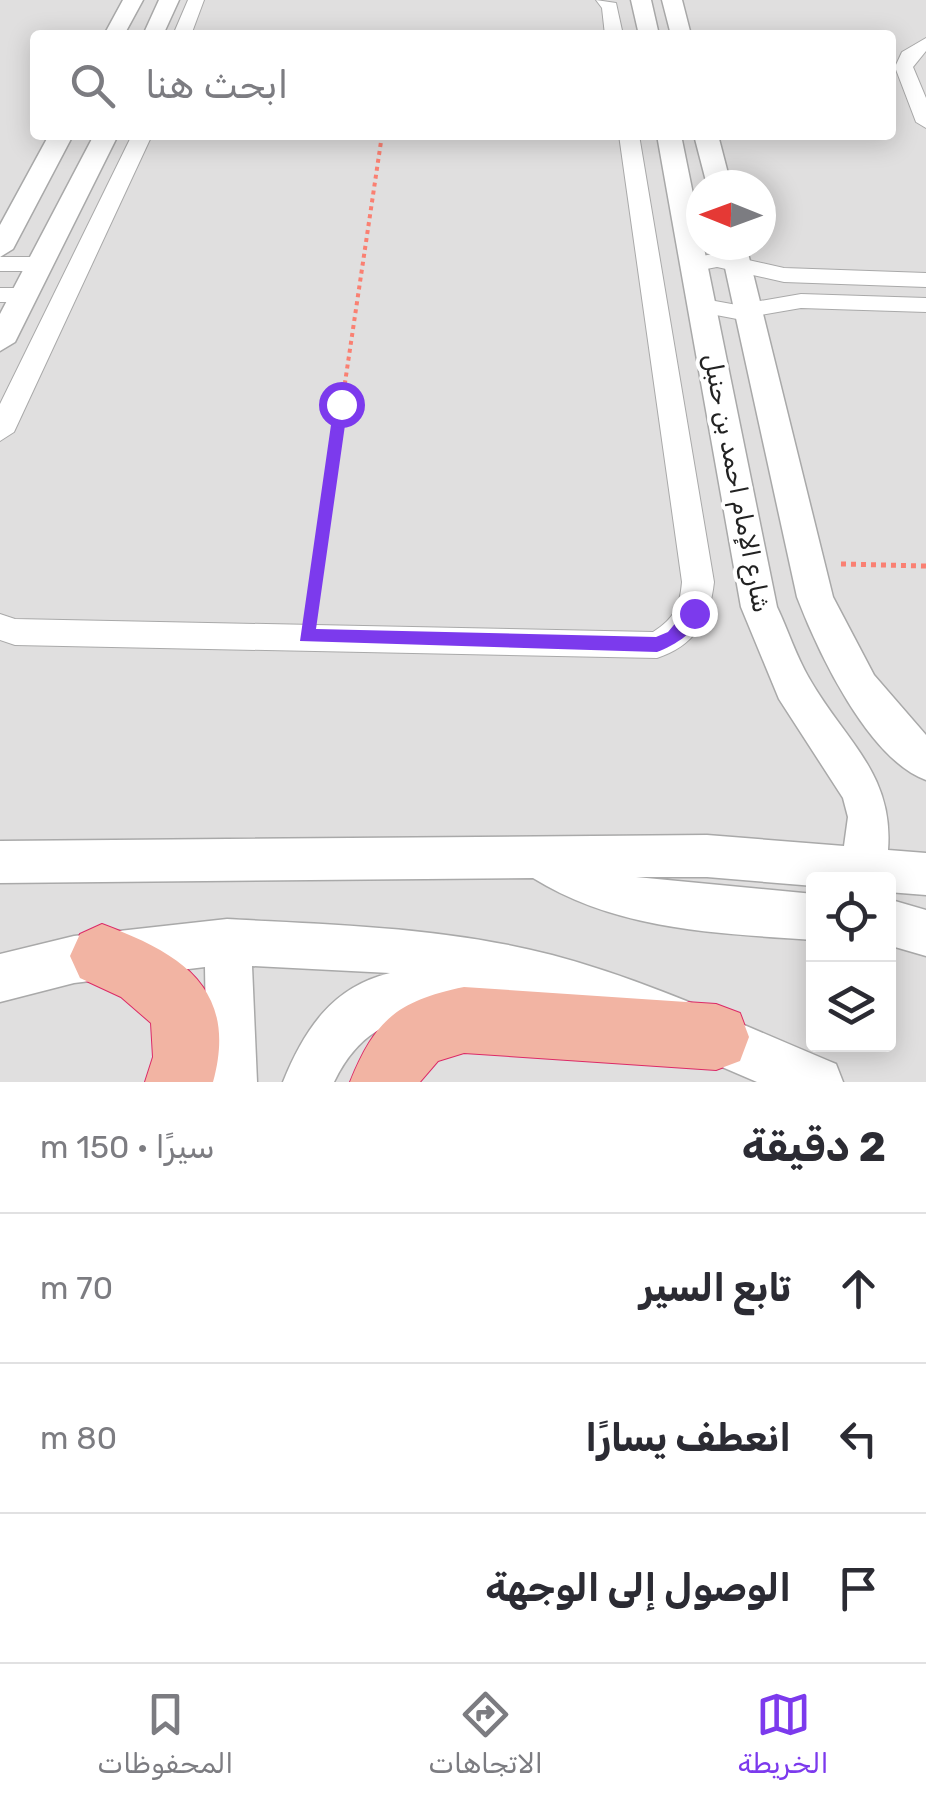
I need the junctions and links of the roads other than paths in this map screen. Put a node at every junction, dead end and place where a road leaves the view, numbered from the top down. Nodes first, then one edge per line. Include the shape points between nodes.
1 (133, 0) edge
2 (169, 0) edge
3 (196, 0) edge
4 (604, 0) edge
5 (641, 0) edge
6 (672, 0) edge
7 (117, 30) edge
8 (155, 30) edge
9 (184, 30) edge
10 (613, 30) edge
11 (647, 30) edge
12 (680, 30) edge
13 (926, 43) edge
14 (926, 122) edge
15 (58, 140) edge
16 (103, 140) edge
17 (140, 140) edge
18 (630, 140) edge
19 (670, 140) edge
20 (707, 140) edge
21 (714, 170) edge
22 (0, 250) edge
23 (717, 260) edge
24 (737, 260) edge
25 (746, 260) edge
26 (0, 264) edge
27 (41, 264) junction
28 (696, 264) junction
29 (926, 280) edge
30 (12, 295) edge
31 (926, 304) edge
32 (704, 306) junction
33 (748, 310) junction
34 (0, 342) edge
35 (0, 432) edge
36 (0, 627) edge
37 (870, 702) junction
38 (815, 719) junction
39 (926, 762) edge
40 (539, 858) junction
41 (0, 862) edge
42 (864, 866) junction
43 (926, 874) edge
44 (806, 915) edge
45 (896, 924) edge
46 (926, 932) edge
47 (227, 942) junction
48 (102, 956) junction
49 (0, 978) edge
50 (716, 1038) junction
51 (179, 1082) edge
52 (232, 1082) edge
53 (308, 1082) edge
54 (384, 1082) edge
55 (818, 1082) edge

1 - 7 street
2 - 8 street
3 - 9 street
4 - 10 street
5 - 11 street
6 - 12 street
13 - 14 street via 904,66
15 - 22 street
16 - 27 street
17 - 35 street
18 - 36 street via 698,582 686,626 657,645
19 - 28 street, شارع الإمام احمد بن حنبل
20 - 21 street
23 - 28 street
24 - 33 street, شارع الإمام احمد بن حنبل
25 - 29 street via 784,275
26 - 27 street
27 - 30 street
28 - 32 street, شارع الإمام احمد بن حنبل
30 - 34 street
31 - 33 street via 801,302
32 - 33 street
32 - 38 street, شارع الإمام احمد بن حنبل via 759,607 782,667
33 - 37 street, شارع الإمام احمد بن حنبل via 831,641
37 - 38 street via 853,724
37 - 39 street, شارع الإمام احمد بن حنبل
38 - 42 street, شارع الإمام احمد بن حنبل via 862,792 869,817
40 - 41 street
40 - 42 street via 706,856
40 - 44 street via 564,876 624,900
42 - 43 street
45 - 46 street
47 - 48 street
47 - 50 street via 380,946 454,958 619,999
47 - 52 street
48 - 49 street
48 - 51 highway via 162,982 179,1006 187,1036
50 - 53 street via 486,996 390,993 354,1013 327,1041
50 - 54 highway via 464,1020 426,1028 393,1059
50 - 55 street

